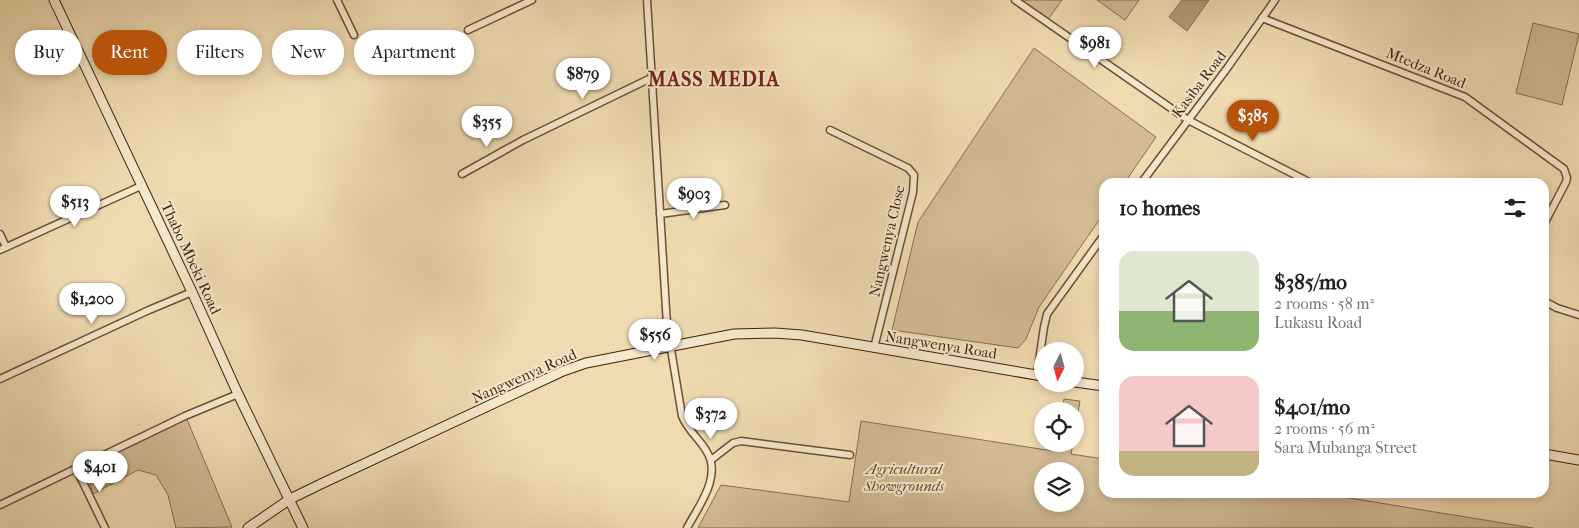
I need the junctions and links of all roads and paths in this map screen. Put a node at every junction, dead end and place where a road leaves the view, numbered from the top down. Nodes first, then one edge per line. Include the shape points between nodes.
1 (54, 0) edge
2 (338, 0) edge
3 (532, 0) edge
4 (647, 0) edge
5 (1015, 0) edge
6 (1275, 0) edge
7 (1262, 18) junction
8 (468, 30) dead end
9 (354, 35) dead end
10 (651, 78) junction
11 (1188, 120) junction
12 (830, 130) dead end
13 (462, 174) dead end
14 (1145, 178) edge
15 (1301, 178) edge
16 (141, 186) junction
17 (725, 205) dead end
18 (660, 214) junction
19 (1549, 214) edge
20 (0, 234) edge
21 (1099, 242) edge
22 (3, 249) edge
23 (192, 292) junction
24 (1549, 304) edge
25 (1579, 315) edge
26 (1043, 342) edge
27 (670, 346) junction
28 (874, 348) junction
29 (1034, 374) edge
30 (0, 379) edge
31 (1084, 383) edge
32 (1099, 385) edge
33 (238, 394) junction
34 (850, 455) dead end
35 (1549, 455) edge
36 (711, 460) junction
37 (1579, 460) edge
38 (76, 468) junction
39 (290, 499) junction
40 (0, 505) edge
41 (105, 528) edge
42 (248, 528) edge
43 (303, 528) edge
44 (687, 528) edge

1 - 16 main road, Thabo Mbeki Road
2 - 9 street
3 - 8 street
4 - 10 street
5 - 11 street
6 - 7 street, Kasiba Road
7 - 11 street, Kasiba Road
7 - 19 street, Mtedza Road via 1465,97 1564,169 1566,182
10 - 13 street via 523,140
10 - 18 street
11 - 14 street, Kasiba Road
11 - 15 street
12 - 28 street, Nangwenya Close via 908,168 914,175 913,192
16 - 22 street
16 - 23 main road, Thabo Mbeki Road
17 - 18 street
18 - 27 street
20 - 22 street
21 - 26 street via 1047,314
23 - 30 street
23 - 33 main road, Thabo Mbeki Road
24 - 25 street
27 - 28 main road, Nangwenya Road via 755,333 789,334
27 - 36 street via 682,416
27 - 39 main road, Nangwenya Road via 611,357 563,371
28 - 29 main road, Nangwenya Road
31 - 32 main road
33 - 38 street
33 - 39 main road, Thabo Mbeki Road
34 - 36 street via 741,441
35 - 37 main road
36 - 44 street via 709,486
38 - 40 street
38 - 41 street
39 - 42 main road, Nangwenya Road
39 - 43 main road, Thabo Mbeki Road

